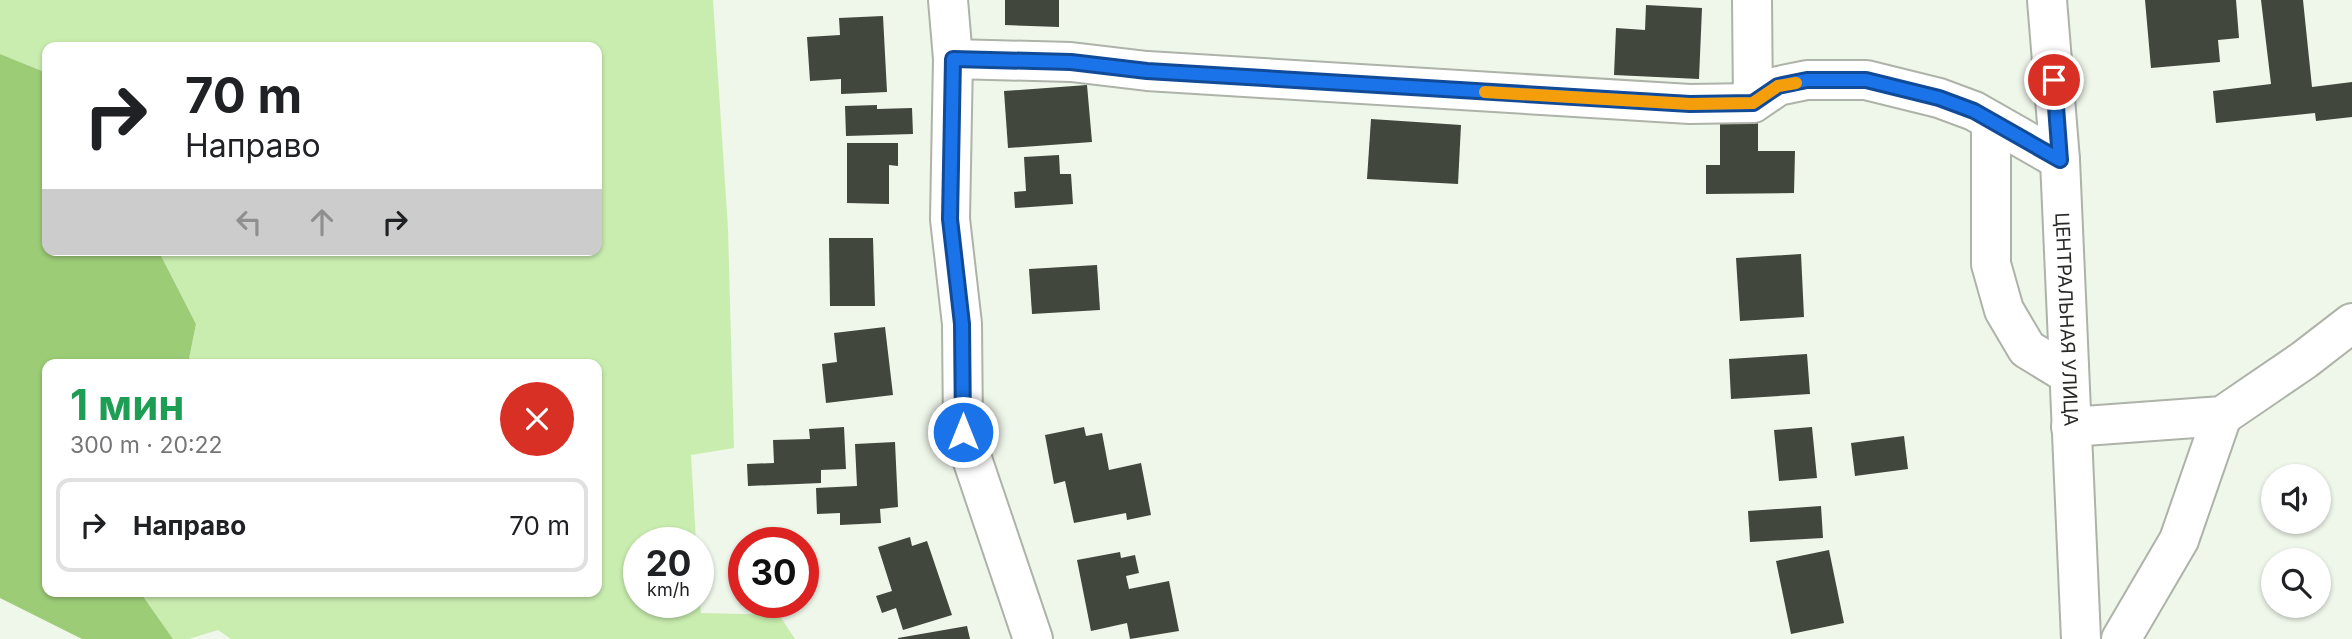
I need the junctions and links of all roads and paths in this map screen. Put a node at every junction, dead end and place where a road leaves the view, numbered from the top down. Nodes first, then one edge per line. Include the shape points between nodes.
1 (948, 0) edge
2 (1752, 0) edge
3 (2047, 0) edge
4 (953, 59) junction
5 (1753, 103) junction
6 (1991, 121) junction
7 (2060, 160) junction
8 (2352, 323) edge
9 (2068, 374) junction
10 (2222, 416) junction
11 (2071, 427) junction
12 (1033, 639) edge
13 (2081, 639) edge
14 (2121, 639) edge

1 - 4 street
2 - 5 street
3 - 7 street, ЦЕНТРАЛЬНАЯ УЛИЦА
4 - 5 street via 1071,62 1147,71 1690,104
4 - 12 street via 950,219 962,324 963,432
5 - 6 street via 1778,86 1807,80 1866,80 1939,98
6 - 7 street
6 - 9 street via 1991,264 2004,310 2027,349
7 - 9 street, ЦЕНТРАЛЬНАЯ УЛИЦА
8 - 10 street
9 - 11 street, ЦЕНТРАЛЬНАЯ УЛИЦА
10 - 11 street
10 - 14 street via 2179,540
11 - 13 street, ЦЕНТРАЛЬНАЯ УЛИЦА

